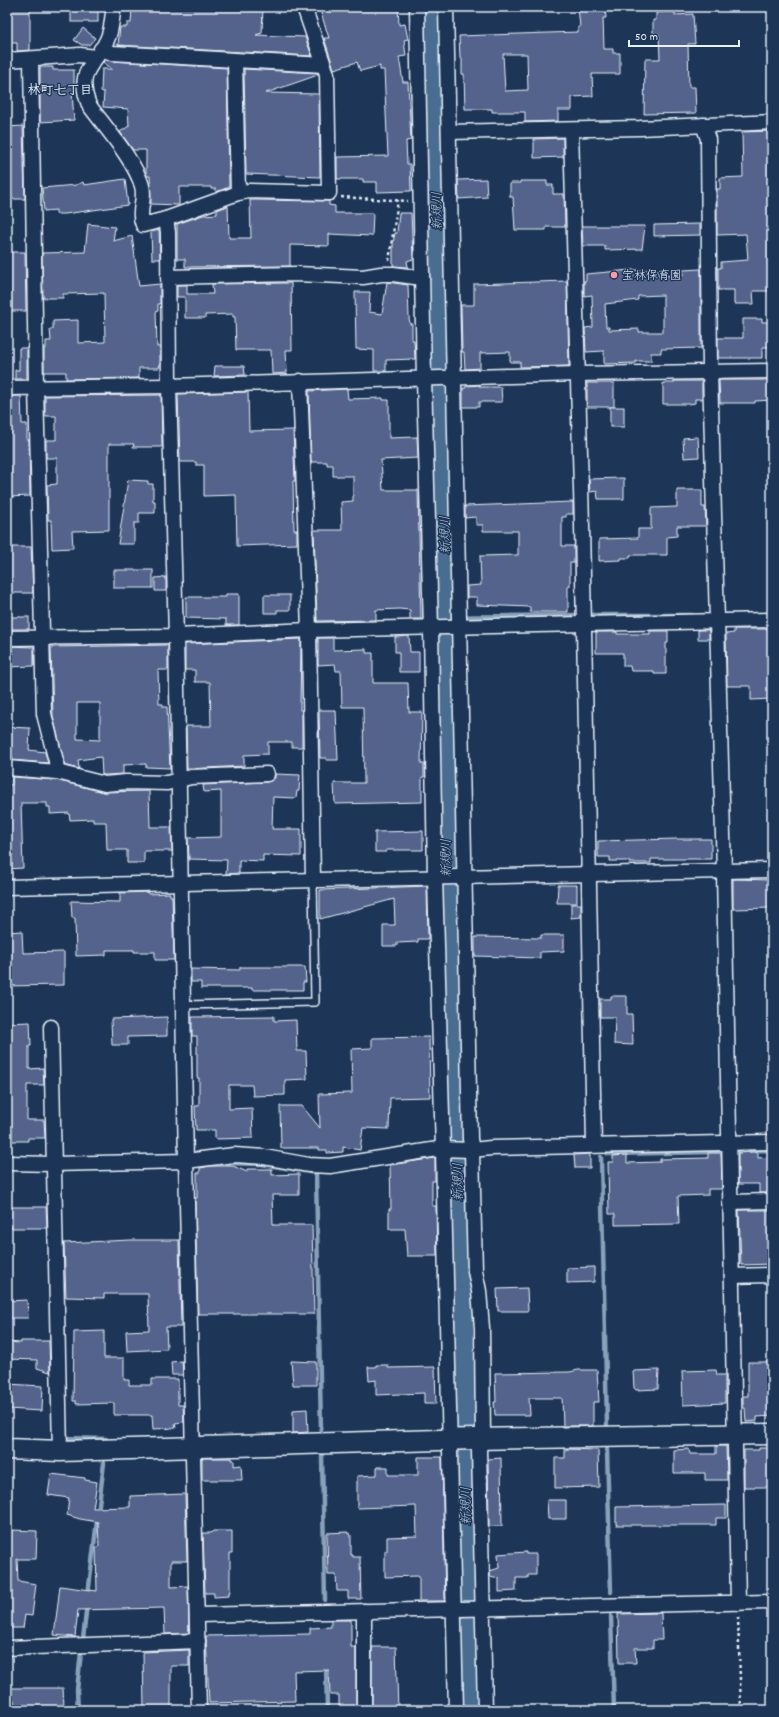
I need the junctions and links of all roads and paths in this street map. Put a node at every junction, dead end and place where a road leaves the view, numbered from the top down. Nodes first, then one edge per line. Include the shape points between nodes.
1 (114, 7) edge
2 (304, 7) edge
3 (417, 7) edge
4 (446, 7) edge
5 (98, 53) junction
6 (31, 59) junction
7 (7, 60) edge
8 (235, 61) junction
9 (324, 65) junction
10 (772, 122) edge
11 (704, 125) junction
12 (571, 130) junction
13 (449, 132) junction
14 (238, 192) junction
15 (329, 193) junction
16 (398, 200) junction
17 (421, 202) junction
18 (166, 219) junction
19 (387, 274) junction
20 (168, 277) junction
21 (422, 278) junction
22 (772, 370) edge
23 (710, 371) junction
24 (577, 374) junction
25 (427, 379) junction
26 (452, 379) junction
27 (300, 382) junction
28 (169, 386) junction
29 (36, 387) junction
30 (7, 388) edge
31 (772, 620) edge
32 (458, 622) junction
33 (717, 622) junction
34 (583, 624) junction
35 (432, 628) junction
36 (309, 630) junction
37 (176, 636) junction
38 (43, 637) junction
39 (7, 638) edge
40 (7, 768) edge
41 (57, 772) junction
42 (267, 774) dead end
43 (178, 780) junction
44 (772, 870) edge
45 (724, 871) junction
46 (589, 873) junction
47 (462, 877) junction
48 (436, 878) junction
49 (313, 880) junction
50 (181, 884) junction
51 (7, 887) edge
52 (184, 1005) junction
53 (51, 1027) dead end
54 (772, 1142) edge
55 (729, 1143) junction
56 (594, 1145) junction
57 (445, 1150) junction
58 (469, 1150) junction
59 (186, 1161) junction
60 (7, 1163) edge
61 (53, 1164) junction
62 (772, 1201) edge
63 (730, 1202) junction
64 (772, 1275) edge
65 (732, 1276) junction
66 (772, 1434) edge
67 (735, 1435) junction
68 (479, 1439) junction
69 (451, 1440) junction
70 (194, 1448) junction
71 (7, 1450) edge
72 (60, 1451) junction
73 (772, 1602) edge
74 (738, 1603) junction
75 (455, 1608) junction
76 (480, 1608) junction
77 (364, 1610) junction
78 (198, 1615) junction
79 (198, 1641) junction
80 (7, 1648) edge
81 (199, 1710) edge
82 (364, 1710) edge
83 (456, 1710) edge
84 (485, 1710) edge
85 (740, 1710) edge

1 - 5 street via 109,35
2 - 9 street
3 - 17 street
4 - 13 street
5 - 6 street
5 - 8 street
5 - 18 street via 86,75 85,94 89,105 138,174 143,188 140,218 143,225
6 - 7 street
6 - 29 street
8 - 9 street
8 - 14 street
9 - 15 street via 327,74
10 - 11 street
11 - 12 street
11 - 23 street via 708,139
12 - 13 street
12 - 24 street
13 - 26 street
14 - 15 street
14 - 18 street
15 - 16 path via 340,197
16 - 17 path
16 - 19 path
17 - 21 street
18 - 20 street
19 - 20 street via 362,278 297,274
19 - 21 street
20 - 28 street
21 - 25 street
22 - 23 street
23 - 24 street
23 - 33 street
24 - 26 street
24 - 34 street
25 - 26 street
25 - 27 street
25 - 35 street
26 - 32 street
27 - 28 street
27 - 36 street
28 - 29 street
28 - 37 street
29 - 30 street
29 - 38 street
31 - 33 street
32 - 34 street
32 - 35 street
32 - 47 street
33 - 34 street
33 - 45 street
34 - 46 street
35 - 36 street
35 - 48 street
36 - 37 street
36 - 49 street
37 - 38 street
37 - 43 street
38 - 39 street
38 - 41 street via 44,714
40 - 41 street
41 - 43 street via 105,784 167,783
42 - 43 street via 190,777
43 - 50 street
44 - 45 street
45 - 46 street
45 - 55 street
46 - 47 street
46 - 56 street
47 - 48 street
47 - 58 street
48 - 49 street
48 - 57 street
49 - 50 street
49 - 52 lane via 315,1002
50 - 51 street
50 - 52 street
52 - 59 street
53 - 61 street
54 - 55 street
55 - 56 street
55 - 63 street
56 - 58 street
57 - 58 street
57 - 59 street via 330,1166 234,1155
57 - 69 street
58 - 68 street via 475,1271 482,1328
59 - 61 street
59 - 70 street
60 - 61 street
61 - 72 street
62 - 63 street
63 - 65 street
64 - 65 street
65 - 67 street
66 - 67 street
67 - 68 street
67 - 74 street
68 - 69 street
68 - 76 street
69 - 70 street
69 - 75 street
70 - 72 street
70 - 78 street
71 - 72 street
73 - 74 street
74 - 76 street
74 - 85 path
75 - 76 street
75 - 77 street
75 - 83 street
76 - 84 street
77 - 78 street
77 - 82 street
78 - 79 street
79 - 80 street
79 - 81 street

